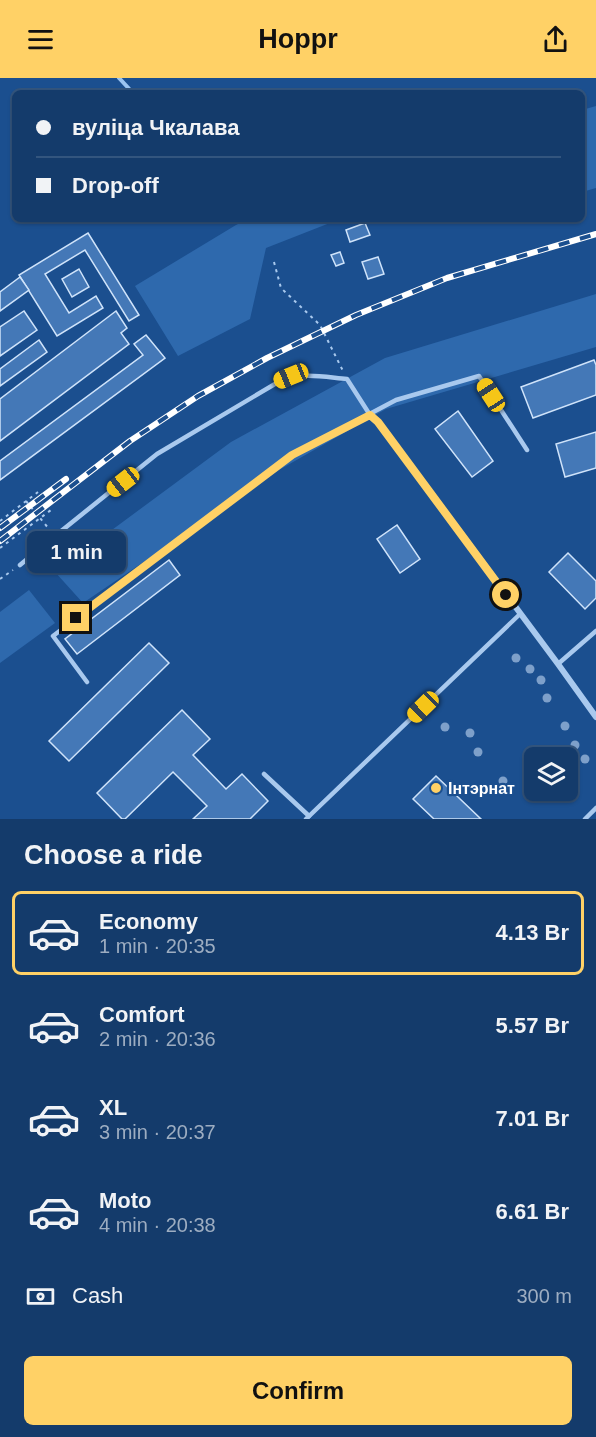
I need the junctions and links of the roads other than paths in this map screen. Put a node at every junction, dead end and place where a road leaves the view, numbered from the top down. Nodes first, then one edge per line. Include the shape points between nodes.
1 (370, 415) junction
2 (378, 422) joint
3 (526, 450) dead end
4 (20, 565) road end
5 (520, 614) junction
6 (596, 631) edge
7 (558, 664) junction
8 (87, 682) dead end
9 (596, 717) edge
10 (264, 774) dead end
11 (596, 808) edge
12 (308, 818) edge
13 (585, 819) edge

1 - 2 lane
1 - 3 lane via 396,400 479,376
1 - 4 lane via 347,379 291,376 157,454
1 - 8 lane via 292,455 53,636
2 - 5 street
5 - 7 street
5 - 12 lane
6 - 7 lane
7 - 9 street
10 - 12 lane
11 - 13 lane

